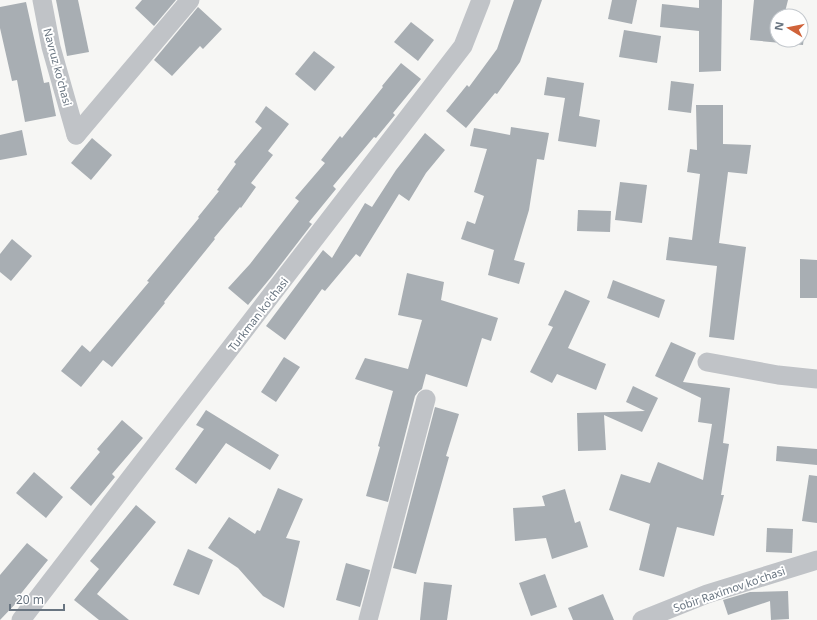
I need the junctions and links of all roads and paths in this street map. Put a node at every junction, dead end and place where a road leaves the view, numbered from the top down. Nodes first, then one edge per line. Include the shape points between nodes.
1 (42, 0) edge
2 (190, 0) edge
3 (481, 0) edge
4 (707, 362) dead end
5 (817, 379) edge
6 (426, 399) dead end
7 (817, 560) edge
8 (22, 620) edge
9 (368, 620) edge
10 (642, 620) edge

1 - 2 street, Navruz ko'chasi via 76,135
3 - 8 street, Turkman ko'chasi via 463,46
4 - 5 street via 778,375
6 - 9 street
7 - 10 street, Sobir Raximov ko'chasi via 707,594

